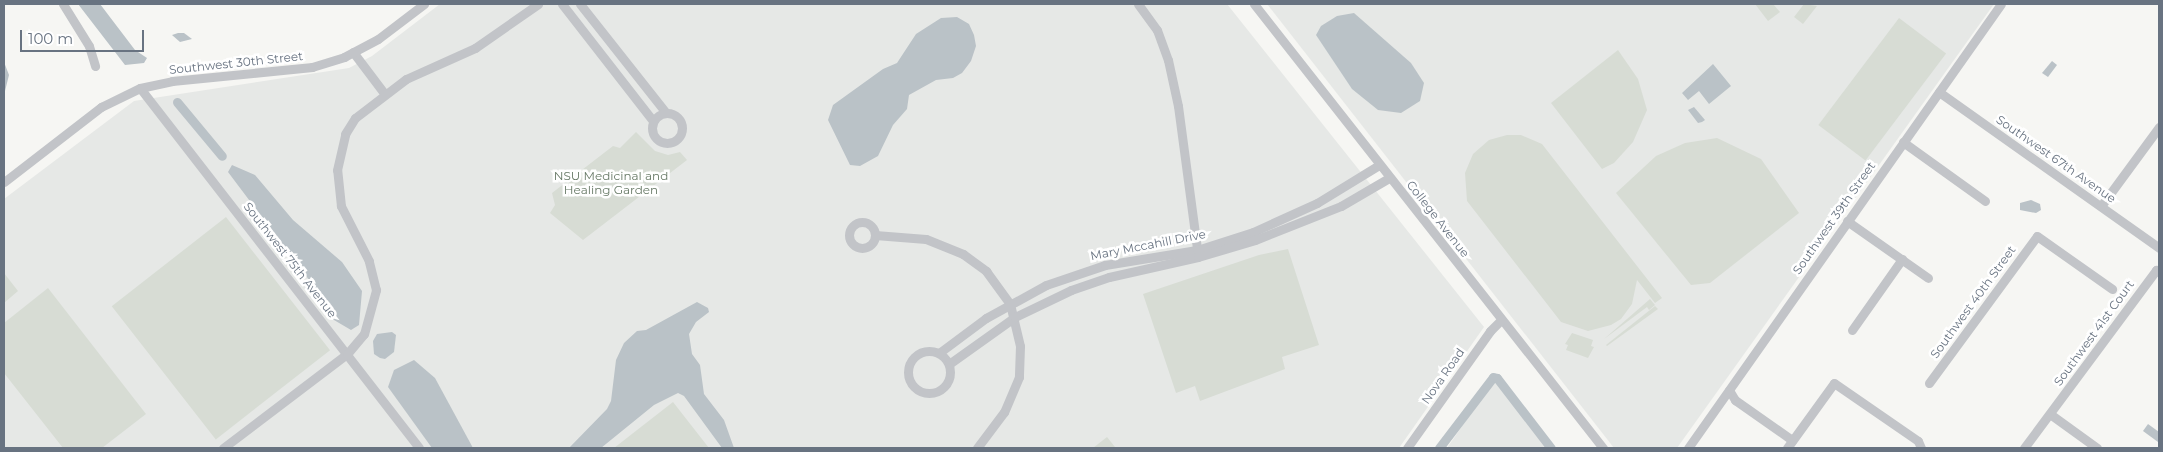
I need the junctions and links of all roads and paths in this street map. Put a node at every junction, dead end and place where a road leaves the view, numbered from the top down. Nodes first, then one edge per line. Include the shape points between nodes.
1 (63, 4) edge
2 (424, 4) edge
3 (538, 4) edge
4 (562, 4) edge
5 (580, 4) edge
6 (1138, 4) edge
7 (1254, 4) edge
8 (2001, 4) edge
9 (353, 52) junction
10 (95, 66) dead end
11 (140, 88) junction
12 (1939, 92) junction
13 (384, 93) junction
14 (666, 112) junction
15 (653, 121) junction
16 (2159, 126) edge
17 (1902, 142) junction
18 (1379, 164) junction
19 (1389, 178) junction
20 (4, 182) edge
21 (1986, 201) dead end
22 (1317, 203) junction
23 (2101, 206) junction
24 (1322, 215) junction
25 (1847, 221) junction
26 (875, 235) dead end
27 (2159, 248) edge
28 (1198, 254) junction
29 (1902, 259) junction
30 (2158, 269) edge
31 (1928, 278) dead end
32 (2112, 289) dead end
33 (1010, 304) junction
34 (1016, 317) junction
35 (1501, 320) junction
36 (1852, 330) dead end
37 (939, 353) junction
38 (347, 354) junction
39 (949, 364) junction
40 (1930, 383) dead end
41 (1729, 390) junction
42 (2050, 414) junction
43 (1789, 444) edge
44 (223, 448) edge
45 (419, 448) edge
46 (976, 448) edge
47 (1407, 448) edge
48 (1603, 448) edge
49 (1688, 448) edge
50 (1921, 448) edge
51 (2024, 448) edge
52 (2097, 448) edge

1 - 10 street via 89,46
2 - 9 street, Southwest 30th Street via 378,40
3 - 13 street via 475,48 429,67
4 - 15 street
5 - 14 street
6 - 28 street via 1157,30 1168,60 1178,106
7 - 18 street, College Avenue
8 - 12 street, Southwest 39th Street
9 - 11 street, Southwest 30th Street via 312,67 285,72 172,81
9 - 13 street
11 - 20 street, Southwest 30th Street via 101,107
11 - 38 street, Southwest 75th Avenue
12 - 17 street, Southwest 39th Street
12 - 23 street, Southwest 67th Avenue
13 - 38 street via 355,118 339,154 336,170 342,206 369,261 376,290 364,334
14 - 15 street
14 - 15 street via 681,122 682,131 677,140 667,144 657,140 651,131
16 - 23 street
17 - 21 street
17 - 25 street, Southwest 39th Street
18 - 19 street, College Avenue
18 - 22 street, Mary Mccahill Drive
19 - 24 street, Mary Mccahill Drive
19 - 35 street, College Avenue
22 - 24 street
22 - 28 street, Mary Mccahill Drive
23 - 27 street, Southwest 67th Avenue
24 - 28 street, Mary Mccahill Drive
25 - 29 street
25 - 41 street, Southwest 39th Street
26 - 33 street via 926,239 963,254 986,271
28 - 33 street, Mary Mccahill Drive via 1088,270
28 - 34 street, Mary Mccahill Drive via 1109,277 1056,297
29 - 31 street
29 - 36 street
30 - 42 street, Southwest 41st Court
32 - 40 street, Southwest 40th Street via 2037,236
33 - 34 street
33 - 37 street, Mary Mccahill Drive
34 - 39 street, Mary Mccahill Drive
34 - 46 street via 1021,360 1017,382 1004,412
35 - 47 street, Nova Road
35 - 48 street, College Avenue
37 - 39 street
37 - 39 street via 920,353 911,361 908,374 913,386 931,393 943,388 950,377
38 - 44 street
38 - 45 street, Southwest 75th Avenue
41 - 43 street via 1736,400
41 - 49 street, Southwest 39th Street
42 - 51 street, Southwest 41st Court
42 - 52 street
43 - 50 street via 1834,383 1918,440

